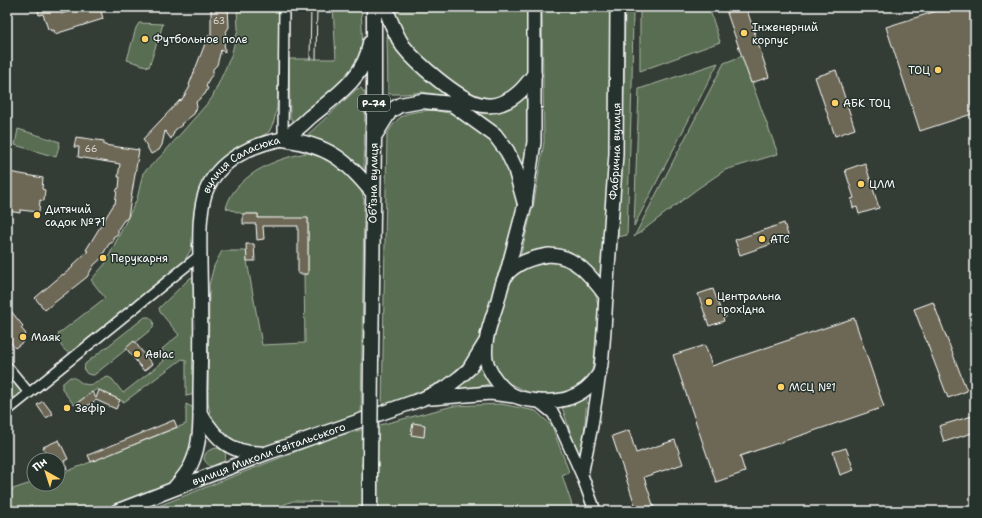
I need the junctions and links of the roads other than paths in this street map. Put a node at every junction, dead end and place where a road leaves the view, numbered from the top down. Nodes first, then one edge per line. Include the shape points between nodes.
1 (284, 7) edge
2 (534, 7) edge
3 (617, 7) edge
4 (378, 9) edge
5 (534, 75) junction
6 (374, 138) junction
7 (282, 139) junction
8 (373, 193) junction
9 (525, 204) junction
10 (200, 255) junction
11 (506, 276) junction
12 (606, 296) junction
13 (485, 343) junction
14 (7, 366) edge
15 (600, 372) junction
16 (29, 393) junction
17 (515, 396) junction
18 (422, 399) junction
19 (538, 400) junction
20 (7, 411) edge
21 (200, 413) junction
22 (268, 453) junction
23 (582, 474) junction
24 (174, 488) junction
25 (117, 511) edge
26 (370, 511) edge
27 (594, 511) edge

1 - 7 street, вулиця Саласюка
2 - 5 main road
3 - 12 main road, Фабрична вулиця via 616,154
4 - 5 main road via 412,57 428,72 477,104 502,104 517,94
4 - 6 main road, Обʼїзна вулиця / Р-74
4 - 7 main road via 369,53 350,83
5 - 9 main road via 534,142
6 - 8 main road, Обʼїзна вулиця / Р-74
6 - 9 main road via 390,111 400,104 422,100 452,104 495,135 515,168
7 - 8 main road via 331,152 352,168
7 - 10 main road, вулиця Саласюка via 244,152 216,173 203,200
8 - 26 main road, Обʼїзна вулиця / Р-74, bridge
9 - 11 main road
10 - 16 street
10 - 21 main road, вулиця Саласюка
11 - 12 main road via 519,264 530,259 557,255 572,261 587,272
11 - 13 main road
12 - 15 main road
13 - 17 main road via 488,366 493,375 501,386
13 - 18 main road via 469,369 447,387
14 - 16 street
15 - 19 main road via 585,389 568,399
15 - 23 street
16 - 20 street
17 - 18 main road via 490,393
17 - 19 main road
18 - 22 main road, вулиця Миколи Світальського
19 - 23 street via 553,413
21 - 22 main road via 211,431 223,443 248,453
21 - 24 main road, вулиця Саласюка via 199,435 191,465
22 - 24 main road, вулиця Миколи Світальського
23 - 27 street
24 - 25 main road, вулиця Миколи Світальського

